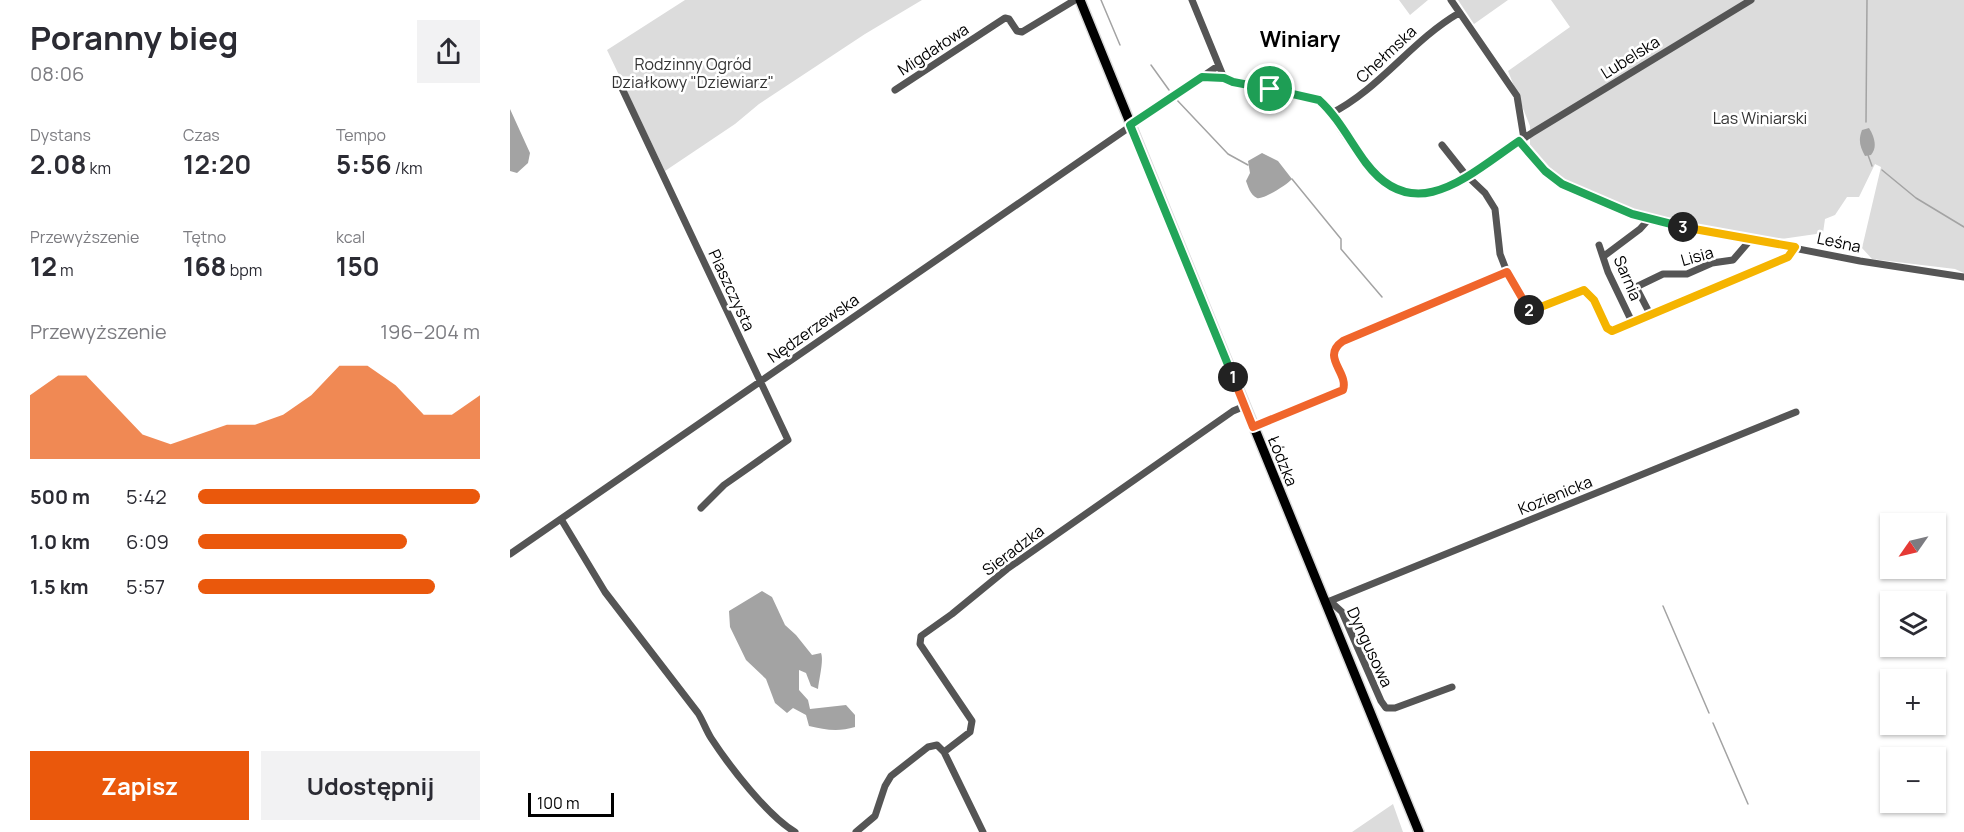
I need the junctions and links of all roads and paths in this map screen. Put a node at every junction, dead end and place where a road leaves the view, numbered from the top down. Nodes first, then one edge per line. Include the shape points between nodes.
1 (1192, 0) edge
2 (1451, 0) edge
3 (1751, 0) edge
4 (1081, 1) edge
5 (1459, 13) junction
6 (1218, 66) junction
7 (1198, 78) junction
8 (1224, 78) junction
9 (620, 82) dead end
10 (895, 90) dead end
11 (1330, 114) junction
12 (1130, 125) junction
13 (1522, 140) junction
14 (1442, 145) dead end
15 (1467, 176) junction
16 (1649, 219) junction
17 (1752, 238) junction
18 (1599, 245) dead end
19 (1795, 247) junction
20 (1604, 256) junction
21 (1507, 272) junction
22 (1964, 277) edge
23 (1650, 314) junction
24 (1632, 322) junction
25 (760, 381) junction
26 (1245, 406) junction
27 (1796, 412) dead end
28 (1253, 427) junction
29 (701, 508) dead end
30 (561, 519) junction
31 (510, 554) edge
32 (1328, 602) junction
33 (1452, 687) dead end
34 (944, 753) junction
35 (795, 832) edge
36 (856, 832) edge
37 (983, 832) edge
38 (1419, 832) edge

1 - 6 street
2 - 5 street
3 - 13 street, Lubelska
4 - 10 street, Migdałowa via 1022,32 1005,18
4 - 12 main road, Łódzka
5 - 11 street, Chełmska via 1430,31 1355,100
5 - 13 street via 1517,96
6 - 7 street
6 - 8 street
7 - 8 street, Lubelska
7 - 12 street
8 - 11 street, Lubelska via 1314,97
9 - 25 street, Piaszczysta
11 - 15 street, Lubelska via 1372,171 1395,189 1410,194 1432,193
12 - 25 street, Nędzerzewska
12 - 26 main road, Łódzka
13 - 15 street, Lubelska
13 - 16 street, Leśna via 1559,183
14 - 15 street
15 - 21 street via 1495,209 1499,247
16 - 17 street, Leśna
16 - 20 street
17 - 19 street, Leśna
17 - 23 street, Lisia via 1733,260 1687,274 1663,274 1636,287
18 - 20 street, Sarnia
19 - 22 street, Leśna
19 - 23 street via 1788,257
20 - 24 street, Sarnia
21 - 24 street via 1531,311 1584,290 1594,300 1608,330
21 - 28 street via 1340,343 1334,359 1343,390
23 - 24 street
25 - 29 street, Piaszczysta via 788,440 724,485
25 - 30 street, Nędzerzewska
26 - 28 main road, Łódzka
26 - 34 street, Sieradzka via 1007,569 921,636 920,644 972,721 970,732
27 - 32 street, Kozienicka
28 - 32 main road, Łódzka
30 - 31 street, Nędzerzewska
30 - 35 street via 637,636 698,713 727,760 771,813
32 - 33 street, Dyngusowa via 1341,612 1386,708
32 - 38 main road, Łódzka
34 - 36 street via 940,746 933,745 895,772 885,786 875,816
34 - 37 street

